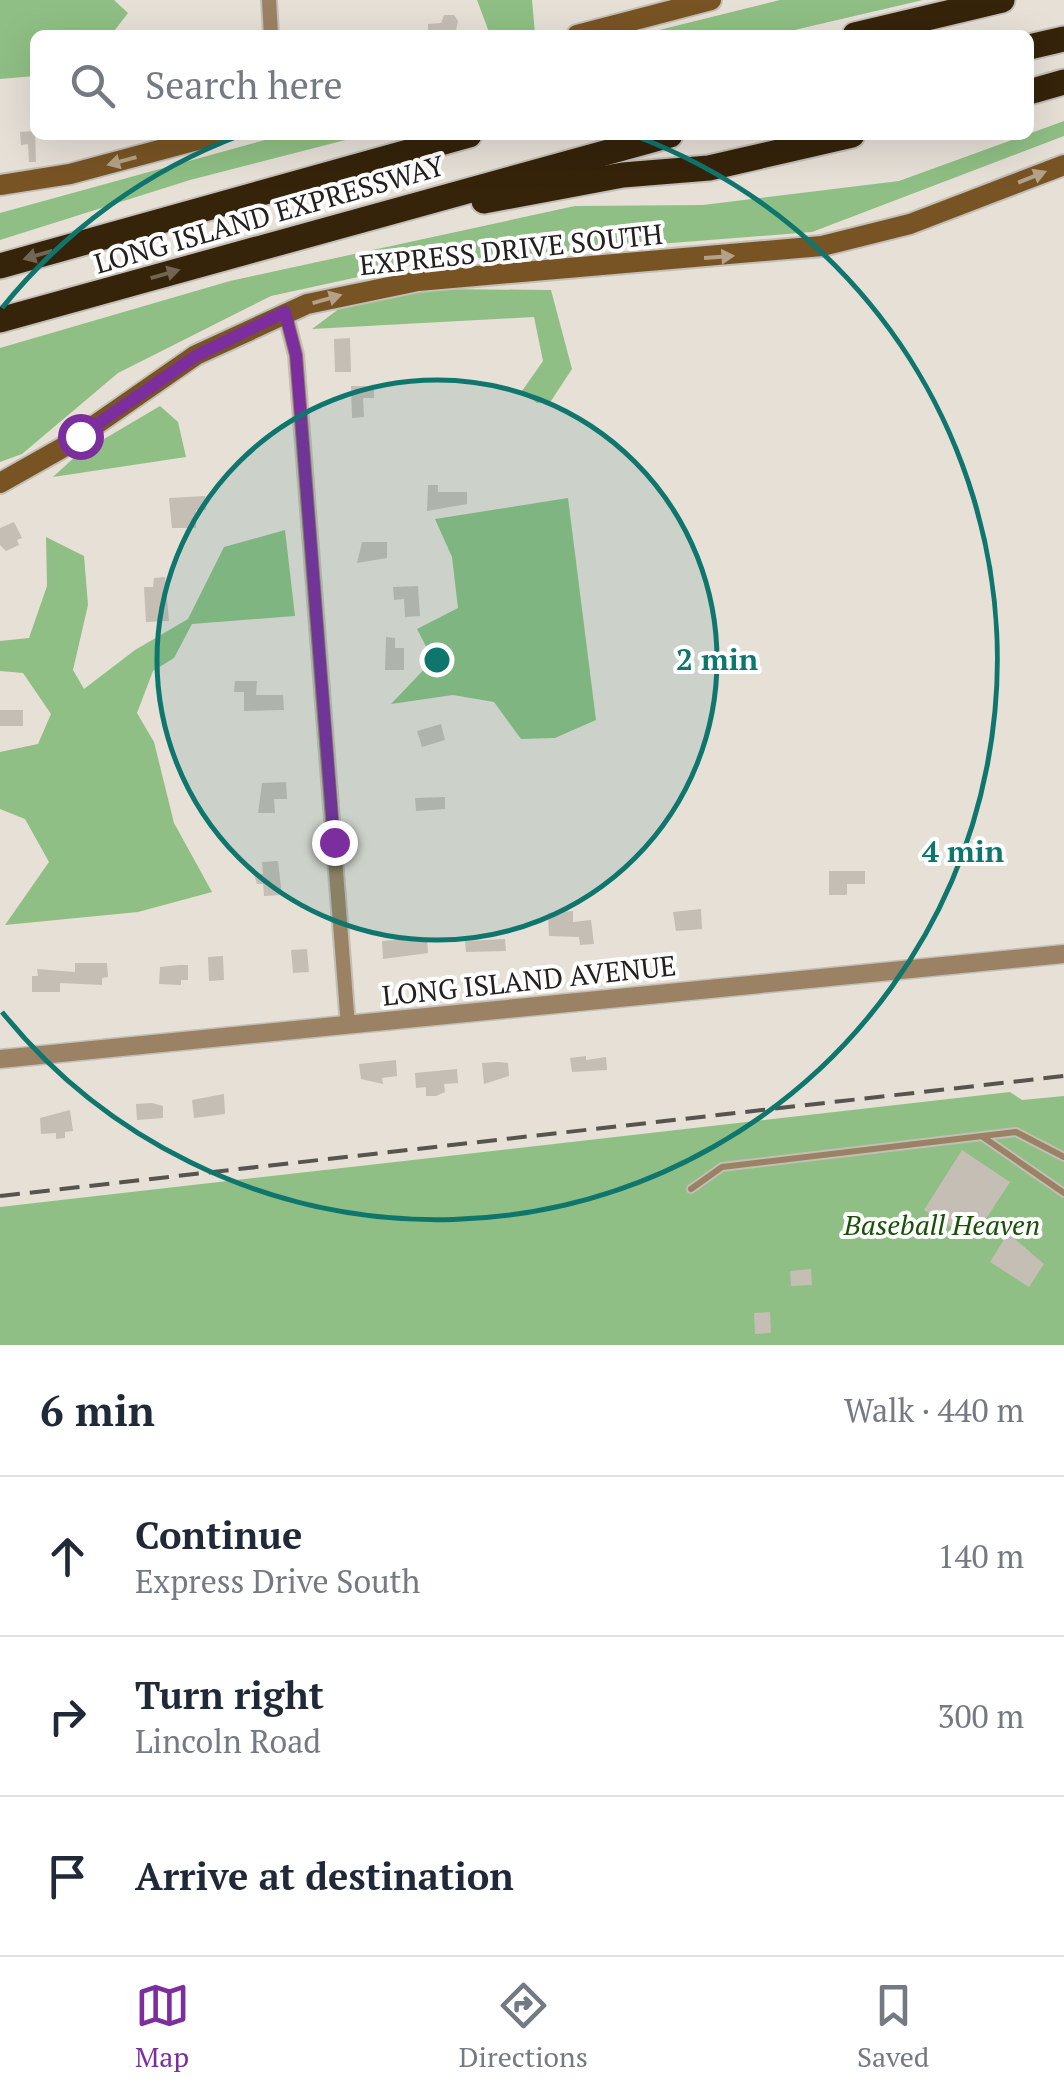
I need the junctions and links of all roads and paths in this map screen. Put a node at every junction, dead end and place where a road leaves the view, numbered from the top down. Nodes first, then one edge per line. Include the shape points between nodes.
1 (269, 0) edge
2 (711, 0) edge
3 (1002, 0) edge
4 (271, 30) edge
5 (596, 30) edge
6 (875, 30) edge
7 (1064, 39) edge
8 (1034, 46) edge
9 (1064, 82) edge
10 (1034, 91) edge
11 (198, 140) edge
12 (451, 140) edge
13 (652, 140) edge
14 (830, 140) edge
15 (1064, 165) edge
16 (0, 184) edge
17 (361, 220) junction
18 (0, 266) edge
19 (285, 312) junction
20 (1, 314) edge
21 (0, 483) edge
22 (1064, 954) edge
23 (348, 1026) junction
24 (0, 1060) edge
25 (982, 1136) junction
26 (1064, 1158) edge
27 (691, 1189) dead end
28 (1064, 1193) edge

1 - 4 street
2 - 5 main road
3 - 6 highway
7 - 8 highway
9 - 10 highway
11 -> 16 main road
12 -> 18 highway, LONG ISLAND EXPRESSWAY
13 - 17 highway, LONG ISLAND EXPRESSWAY
14 - 17 highway via 709,168 623,175
19 -> 15 main road, EXPRESS DRIVE SOUTH via 394,284 822,246 910,224
20 -> 17 highway, LONG ISLAND EXPRESSWAY
19 - 21 main road, EXPRESS DRIVE SOUTH via 196,356
19 - 23 street via 296,355
22 - 23 street, LONG ISLAND AVENUE
23 - 24 street, LONG ISLAND AVENUE
25 - 26 lane via 1016,1132
25 - 27 lane via 722,1166
25 - 28 lane

